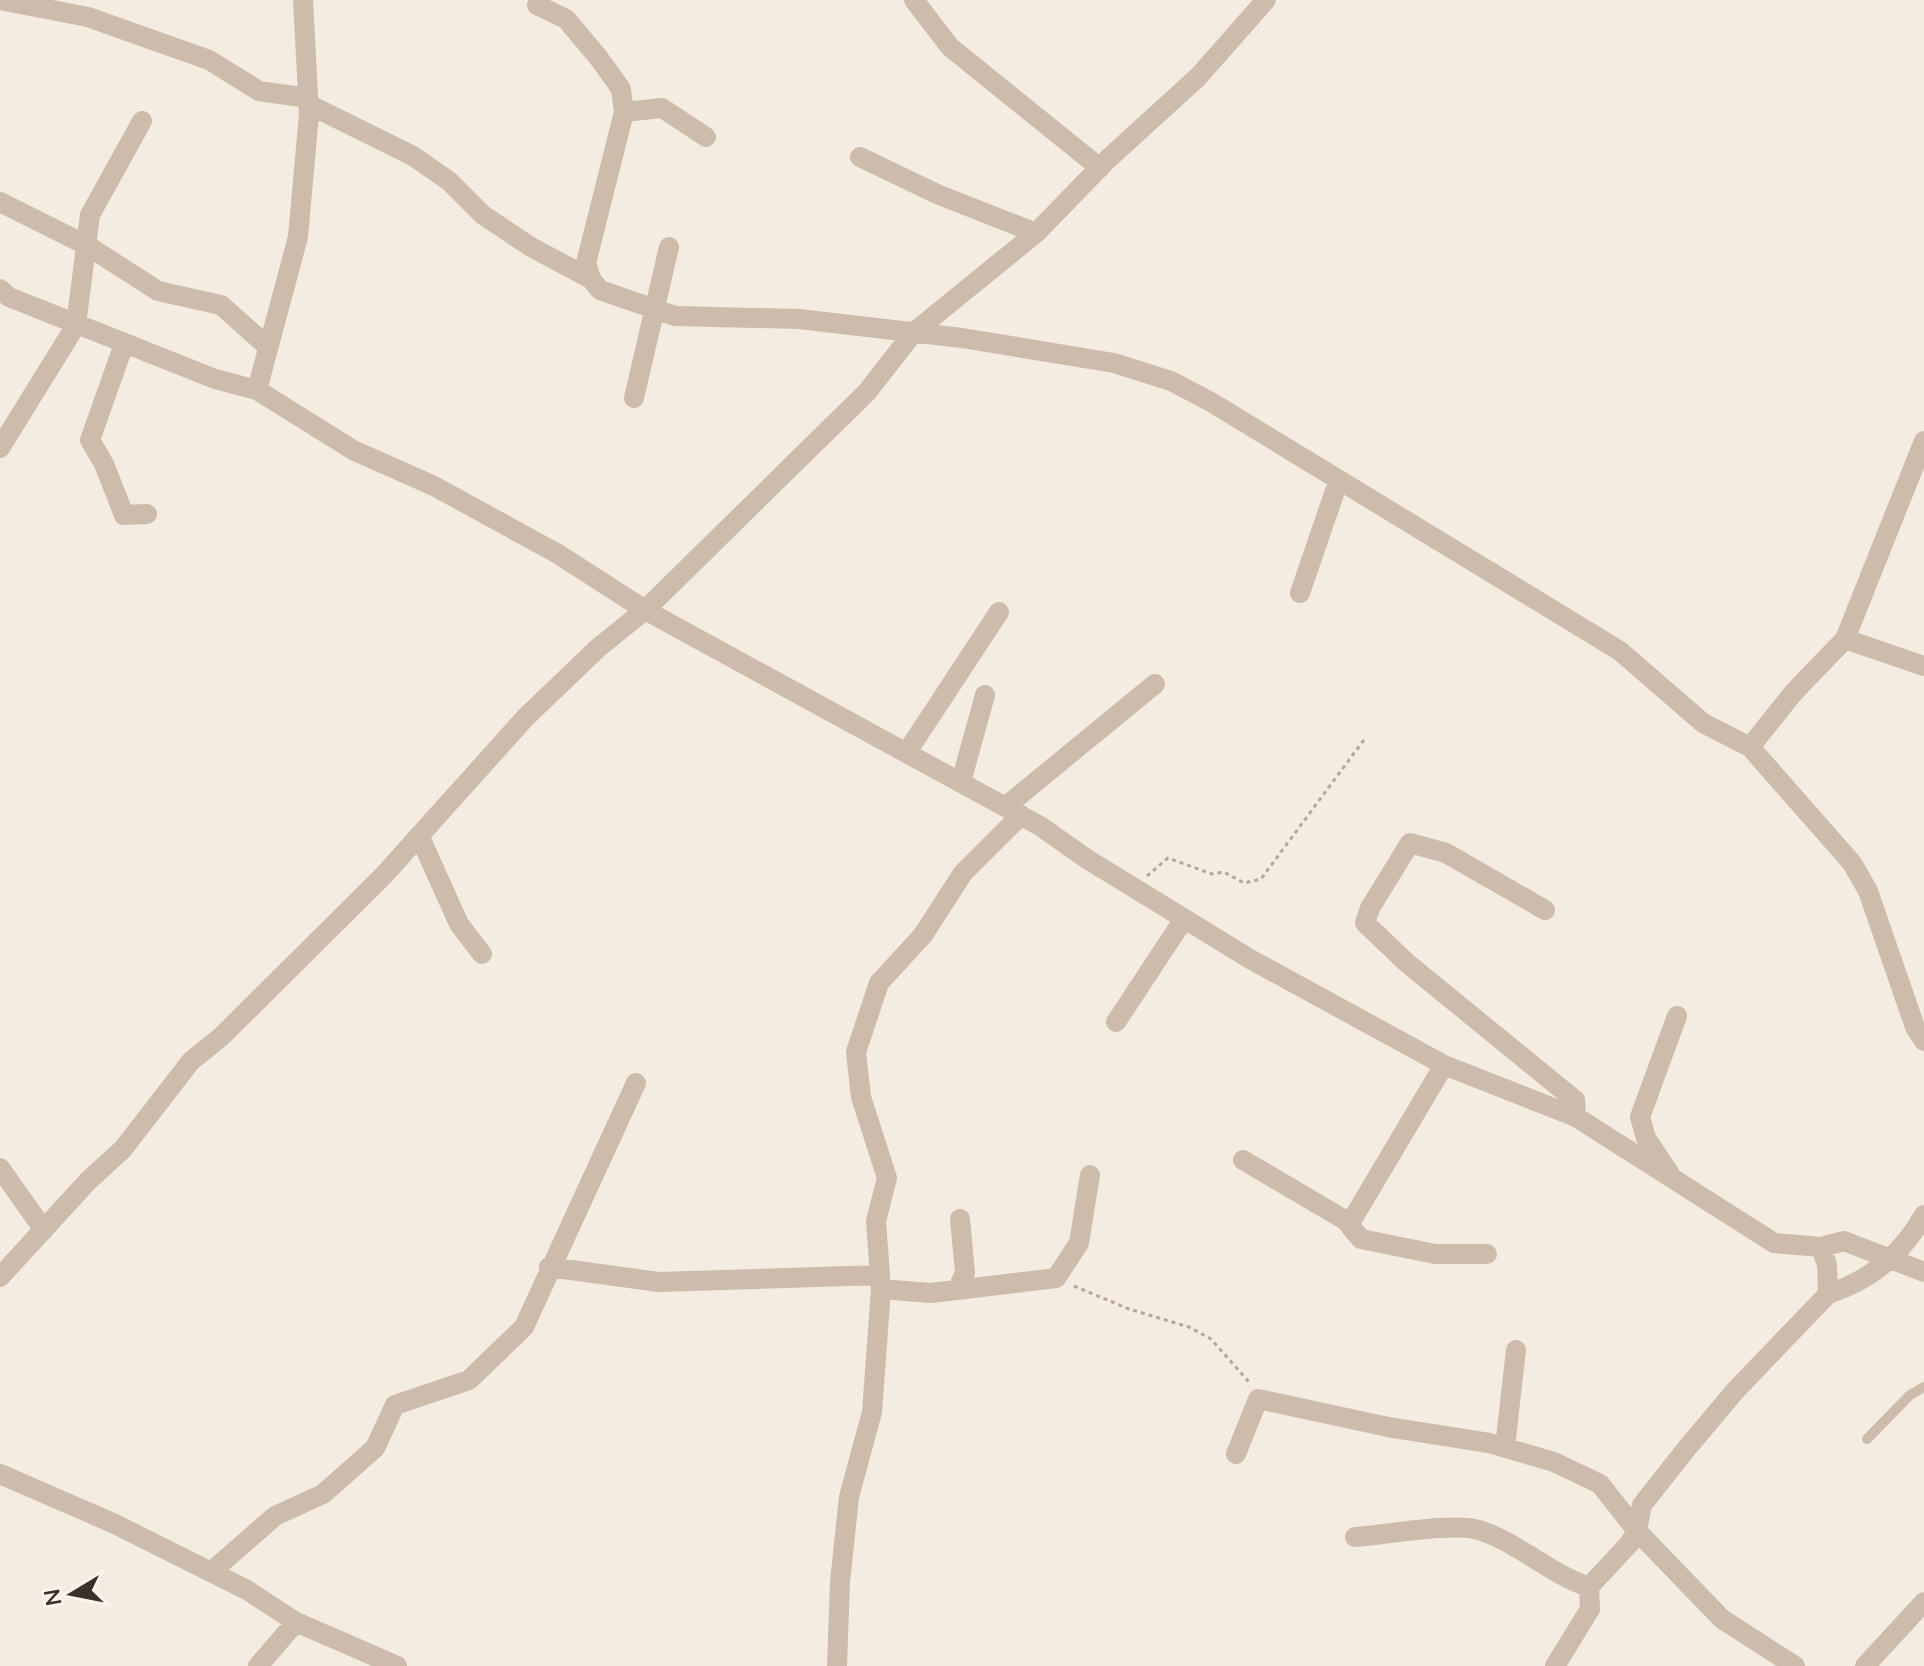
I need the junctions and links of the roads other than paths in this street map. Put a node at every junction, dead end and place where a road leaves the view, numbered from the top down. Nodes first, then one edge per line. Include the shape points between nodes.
1 (0, 0) edge
2 (303, 0) edge
3 (914, 0) edge
4 (1266, 0) edge
5 (537, 5) dead end
6 (308, 101) junction
7 (624, 112) junction
8 (142, 121) dead end
9 (706, 137) dead end
10 (860, 157) dead end
11 (1100, 168) junction
12 (0, 202) edge
13 (1036, 233) junction
14 (88, 246) junction
15 (669, 247) dead end
16 (591, 279) junction
17 (0, 289) edge
18 (651, 310) junction
19 (76, 325) junction
20 (913, 333) junction
21 (124, 344) junction
22 (268, 347) junction
23 (257, 390) junction
24 (634, 398) dead end
25 (1924, 441) edge
26 (0, 448) edge
27 (1338, 482) junction
28 (147, 514) dead end
29 (1300, 593) dead end
30 (645, 610) junction
31 (999, 612) dead end
32 (1845, 639) junction
33 (1924, 666) edge
34 (1155, 684) dead end
35 (985, 695) dead end
36 (1750, 747) junction
37 (907, 752) junction
38 (961, 782) junction
39 (1013, 811) junction
40 (419, 835) junction
41 (1545, 910) dead end
42 (1184, 919) junction
43 (482, 954) dead end
44 (1677, 1016) dead end
45 (1116, 1022) dead end
46 (1924, 1041) edge
47 (1444, 1065) junction
48 (636, 1083) dead end
49 (1576, 1117) junction
50 (1243, 1160) dead end
51 (0, 1168) edge
52 (1090, 1175) dead end
53 (1675, 1180) junction
54 (1924, 1215) edge
55 (960, 1219) dead end
56 (1350, 1223) junction
57 (44, 1230) junction
58 (1821, 1247) junction
59 (1487, 1254) dead end
60 (1890, 1260) junction
61 (549, 1267) junction
62 (1924, 1272) edge
63 (0, 1277) edge
64 (881, 1282) junction
65 (957, 1290) junction
66 (1828, 1294) junction
67 (1516, 1350) dead end
68 (1924, 1387) edge
69 (1867, 1439) dead end
70 (1505, 1447) junction
71 (1236, 1454) dead end
72 (0, 1474) edge
73 (1637, 1531) junction
74 (1355, 1537) dead end
75 (211, 1572) junction
76 (1589, 1587) junction
77 (1924, 1602) edge
78 (296, 1622) junction
79 (258, 1666) edge
80 (397, 1666) edge
81 (837, 1666) edge
82 (1555, 1666) edge
83 (1795, 1666) edge
84 (1865, 1666) edge

1 - 6 street via 88,17 209,60 259,91
2 - 6 street
3 - 11 street via 950,47
4 - 11 street via 1198,77
5 - 7 street via 566,19 598,57 621,89
6 - 16 street via 413,156 449,181 483,215
6 - 22 street via 298,237
7 - 9 street via 662,108
7 - 16 street via 586,263
8 - 14 street via 90,215
10 - 13 street
11 - 13 street
12 - 14 street
13 - 20 street
14 - 19 street
14 - 22 street via 158,291 221,305
15 - 18 street
16 - 18 street via 600,290
17 - 19 street
18 - 20 street
18 - 24 street
19 - 21 street
19 - 26 street
20 - 27 street via 1114,363 1171,381
20 - 30 street via 867,392
21 - 23 street
21 - 28 street via 90,440 124,515
22 - 23 street
23 - 30 street via 353,450 434,486 558,554
25 - 32 street
27 - 29 street
27 - 36 street via 1620,651 1703,723
30 - 37 street
30 - 40 street via 525,718
31 - 37 street
32 - 33 street
32 - 36 street
34 - 39 street
35 - 38 street
36 - 46 street via 1852,863 1868,891
37 - 38 street
38 - 39 street
39 - 42 street
39 - 64 street via 963,873 923,935 879,983 864,1021 856,1052 861,1097 887,1178 876,1221
40 - 43 street via 459,924
40 - 57 street via 222,1036 191,1061 123,1149
41 - 49 street via 1446,853 1410,843 1365,923 1418,973 1575,1100
42 - 45 street
42 - 47 street
44 - 53 street via 1640,1117 1646,1138
47 - 49 street
47 - 56 street
48 - 61 street
49 - 53 street
50 - 56 street
51 - 57 street
52 - 65 street via 1079,1243 1056,1278
53 - 58 street via 1774,1243
54 - 60 street
55 - 65 street via 965,1273
56 - 59 street via 1361,1239 1435,1254
57 - 63 street
58 - 60 street via 1844,1241
58 - 66 street
60 - 62 street
60 - 66 street via 1857,1285
61 - 64 street via 659,1282
61 - 75 street via 524,1327 504,1350 469,1380 395,1405 375,1448 323,1494 275,1516
64 - 65 street via 930,1293
64 - 81 street via 872,1412 849,1497
66 - 73 street via 1687,1448 1642,1505
67 - 70 street
68 - 69 lane
70 - 71 street via 1258,1399
70 - 73 street via 1600,1484
72 - 75 street
73 - 76 street
73 - 83 street via 1722,1619
74 - 76 street via 1476,1529
75 - 78 street
76 - 82 street via 1590,1609
77 - 84 street
78 - 79 street
78 - 80 street

